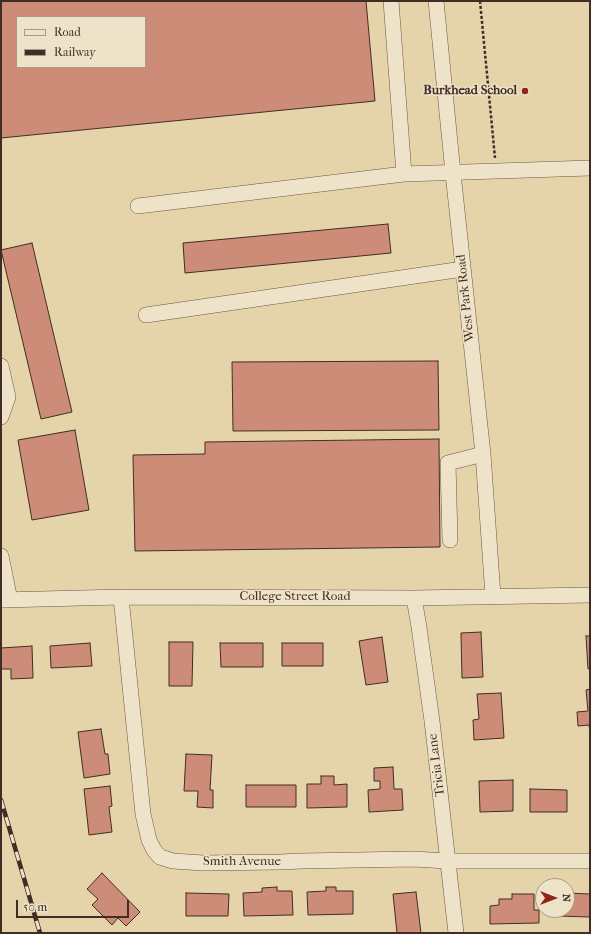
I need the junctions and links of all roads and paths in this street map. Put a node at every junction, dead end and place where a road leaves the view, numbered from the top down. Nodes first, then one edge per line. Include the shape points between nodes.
1 (391, 1) edge
2 (436, 1) edge
3 (480, 1) edge
4 (496, 161) dead end
5 (590, 168) edge
6 (453, 173) junction
7 (404, 174) junction
8 (138, 206) dead end
9 (463, 269) junction
10 (146, 315) dead end
11 (1, 366) edge
12 (1, 417) edge
13 (483, 454) junction
14 (450, 540) dead end
15 (1, 556) edge
16 (590, 595) edge
17 (493, 596) junction
18 (121, 597) junction
19 (414, 598) junction
20 (6, 600) edge
21 (448, 861) junction
22 (590, 861) edge
23 (456, 933) edge

1 - 7 street
2 - 6 street, West Park Road
3 - 4 path
5 - 6 street
6 - 7 street
6 - 9 street, West Park Road
7 - 8 street
9 - 10 street
9 - 13 street, West Park Road
11 - 12 street via 8,397
13 - 14 street via 448,463
13 - 17 street, West Park Road
15 - 20 street
16 - 17 street, College Street Road
17 - 19 street, College Street Road
18 - 19 street, College Street Road
18 - 20 street, College Street Road
18 - 21 street, Smith Avenue via 143,814 149,840 160,857 173,861 203,863
19 - 21 street, Tricia Lane via 432,721
21 - 22 street, Smith Avenue
21 - 23 street, Tricia Lane

